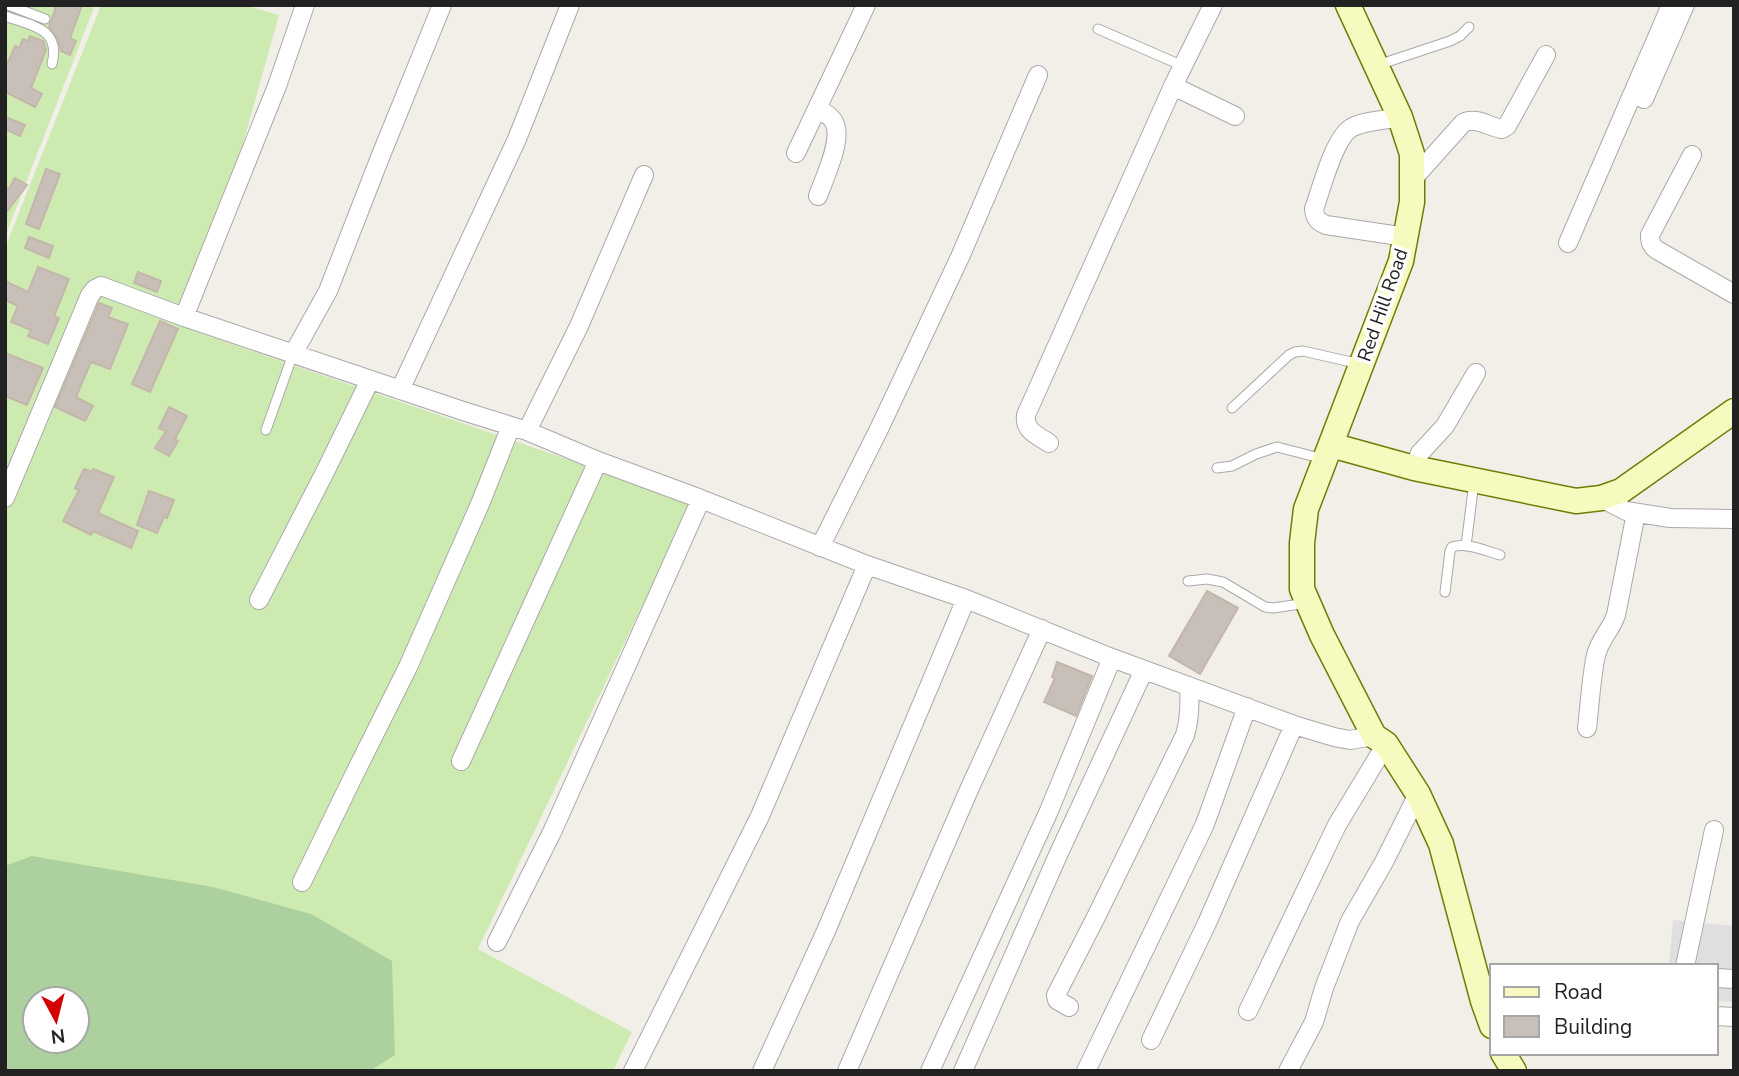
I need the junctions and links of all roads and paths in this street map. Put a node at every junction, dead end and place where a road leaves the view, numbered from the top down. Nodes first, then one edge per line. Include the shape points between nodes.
1 (8, 5) edge
2 (305, 5) edge
3 (442, 5) edge
4 (570, 5) edge
5 (866, 5) edge
6 (1213, 5) edge
7 (1348, 5) edge
8 (1671, 5) edge
9 (1685, 5) edge
10 (5, 16) edge
11 (44, 19) dead end
12 (1469, 27) dead end
13 (1098, 29) dead end
14 (1546, 55) dead end
15 (52, 64) dead end
16 (1377, 65) junction
17 (1182, 66) junction
18 (1038, 75) dead end
19 (1172, 86) junction
20 (1644, 99) dead end
21 (817, 109) junction
22 (1235, 116) dead end
23 (1401, 117) junction
24 (796, 153) dead end
25 (1692, 155) dead end
26 (644, 175) dead end
27 (1412, 180) junction
28 (818, 196) dead end
29 (1406, 237) junction
30 (1568, 243) dead end
31 (1734, 294) edge
32 (184, 317) junction
33 (293, 354) junction
34 (1362, 365) junction
35 (1476, 373) dead end
36 (370, 380) junction
37 (400, 390) junction
38 (1233, 408) dead end
39 (1734, 411) edge
40 (519, 428) junction
41 (266, 430) dead end
42 (1049, 443) dead end
43 (1328, 452) junction
44 (598, 461) junction
45 (1217, 468) dead end
46 (1414, 468) junction
47 (1475, 481) junction
48 (5, 498) edge
49 (1601, 498) junction
50 (701, 499) junction
51 (1636, 513) junction
52 (1734, 519) edge
53 (1466, 546) junction
54 (820, 547) junction
55 (1500, 555) dead end
56 (867, 565) junction
57 (1188, 581) dead end
58 (1445, 593) dead end
59 (966, 599) junction
60 (259, 600) dead end
61 (1308, 603) junction
62 (1042, 629) junction
63 (1112, 658) junction
64 (1144, 670) junction
65 (1189, 686) junction
66 (1247, 707) junction
67 (1294, 725) junction
68 (1587, 728) dead end
69 (1380, 740) junction
70 (461, 761) dead end
71 (1418, 794) junction
72 (1714, 830) dead end
73 (302, 882) dead end
74 (497, 942) dead end
75 (1685, 964) edge
76 (1488, 1002) edge
77 (1069, 1007) dead end
78 (1248, 1011) dead end
79 (1151, 1040) dead end
80 (1504, 1055) edge
81 (633, 1071) edge
82 (762, 1071) edge
83 (847, 1071) edge
84 (930, 1071) edge
85 (963, 1071) edge
86 (1086, 1071) edge
87 (1288, 1071) edge
88 (1514, 1071) edge

1 - 11 lane
2 - 32 street
3 - 33 street via 328,291
4 - 37 street via 517,139
5 - 21 street
6 - 17 street
7 - 16 street, Red Hill Road
8 - 30 street
9 - 20 street
10 - 15 lane via 46,31 53,47
12 - 16 lane via 1450,41
13 - 17 lane
14 - 27 street via 1507,126 1502,129 1468,120
16 - 23 street, Red Hill Road
17 - 19 street
18 - 54 street via 960,257
19 - 22 street
19 - 42 street via 1026,415 1028,430
21 - 24 street
21 - 28 street via 835,121 838,140
23 - 27 street, Red Hill Road via 1412,153
23 - 29 street via 1354,126 1343,134 1314,209 1315,217 1326,225
25 - 31 street via 1650,242
26 - 40 street via 579,326
27 - 29 street, Red Hill Road
29 - 34 street, Red Hill Road
32 - 33 street
32 - 48 street via 112,289 95,289
33 - 36 street
33 - 41 lane
34 - 38 lane via 1295,352
34 - 43 street, Red Hill Road
35 - 46 street
36 - 37 street
36 - 60 street
37 - 40 street
39 - 49 street via 1621,491
40 - 44 street
40 - 73 street
43 - 45 lane via 1277,447
43 - 46 street
43 - 61 street, Red Hill Road via 1306,509 1302,589
44 - 50 street
44 - 70 street
46 - 47 street
47 - 49 street via 1576,501
47 - 53 lane
49 - 51 street
50 - 54 street
50 - 74 street via 553,830
51 - 52 street
51 - 68 street via 1616,615 1596,654
53 - 55 lane
53 - 58 lane via 1457,544 1450,551
54 - 56 street
56 - 59 street
56 - 81 street via 760,816
57 - 61 lane via 1223,582 1265,607
59 - 62 street
59 - 82 street
61 - 69 street, Red Hill Road
62 - 63 street
62 - 83 street
63 - 64 street
63 - 84 street via 1043,825
64 - 65 street
64 - 85 street
65 - 66 street
65 - 77 street via 1191,705 1185,735 1056,995
66 - 67 street
66 - 86 street via 1205,824
67 - 69 street via 1342,739
67 - 79 street via 1208,923
69 - 71 street, Red Hill Road
69 - 78 street
71 - 76 street, Red Hill Road via 1441,844
71 - 87 street via 1350,920 1314,1022
72 - 75 street
80 - 88 street

